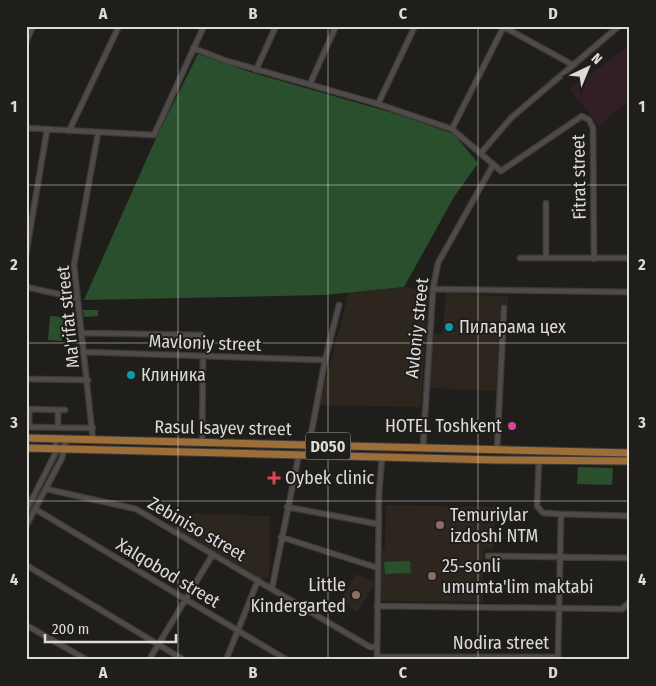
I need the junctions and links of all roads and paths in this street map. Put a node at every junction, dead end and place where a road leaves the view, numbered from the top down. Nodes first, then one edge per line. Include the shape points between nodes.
1 (33, 26) edge
2 (119, 26) edge
3 (204, 26) edge
4 (276, 26) edge
5 (336, 26) edge
6 (416, 26) edge
7 (503, 26) edge
8 (619, 26) edge
9 (26, 42) edge
10 (193, 48) junction
11 (573, 65) junction
12 (256, 70) junction
13 (310, 84) junction
14 (378, 104) junction
15 (26, 128) edge
16 (452, 129) junction
17 (46, 130) junction
18 (69, 131) junction
19 (98, 133) junction
20 (482, 153) junction
21 (493, 165) junction
22 (546, 203) dead end
23 (28, 237) edge
24 (26, 254) edge
25 (520, 258) dead end
26 (546, 258) junction
27 (630, 258) edge
28 (594, 259) junction
29 (26, 287) edge
30 (433, 289) junction
31 (630, 292) edge
32 (77, 298) junction
33 (339, 305) dead end
34 (504, 308) dead end
35 (83, 333) junction
36 (200, 335) dead end
37 (85, 352) junction
38 (203, 357) junction
39 (325, 360) junction
40 (26, 379) edge
41 (88, 380) junction
42 (28, 409) edge
43 (58, 410) junction
44 (65, 410) dead end
45 (28, 427) edge
46 (58, 427) junction
47 (92, 428) junction
48 (26, 438) edge
49 (56, 439) junction
50 (66, 439) junction
51 (94, 440) junction
52 (202, 442) junction
53 (309, 445) junction
54 (26, 448) edge
55 (56, 448) junction
56 (66, 448) junction
57 (423, 448) junction
58 (497, 450) junction
59 (630, 453) edge
60 (299, 454) junction
61 (382, 456) junction
62 (539, 459) junction
63 (496, 460) junction
64 (630, 461) edge
65 (39, 487) junction
66 (46, 490) junction
67 (287, 507) junction
68 (35, 510) junction
69 (26, 511) edge
70 (561, 514) junction
71 (630, 516) edge
72 (378, 524) junction
73 (26, 526) edge
74 (282, 537) junction
75 (213, 554) junction
76 (488, 556) dead end
77 (561, 557) junction
78 (630, 558) edge
79 (26, 565) edge
80 (378, 568) junction
81 (258, 580) junction
82 (272, 588) junction
83 (185, 600) junction
84 (630, 602) edge
85 (377, 606) junction
86 (560, 608) junction
87 (26, 625) edge
88 (238, 630) junction
89 (159, 644) junction
90 (377, 647) junction
91 (377, 658) edge
92 (86, 660) edge
93 (149, 660) edge
94 (184, 660) edge
95 (226, 660) edge
96 (287, 660) edge

1 - 9 street
2 - 18 street
3 - 10 street
4 - 12 street
5 - 13 street
6 - 14 street
7 - 11 street
7 - 16 street
8 - 11 street
10 - 12 street
10 - 19 street via 154,135
11 - 20 street via 510,118
12 - 13 street
13 - 14 street
14 - 16 street
15 - 17 street
16 - 20 street
17 - 18 street
17 - 23 street
18 - 19 street
19 - 32 street, Ma'rifat street via 74,264
20 - 21 street
21 - 28 street, Fitrat street via 501,171 582,116 590,120 593,128
21 - 30 street, Avloniy street via 438,263
22 - 26 street
23 - 24 street
25 - 26 street
26 - 28 street
27 - 28 street
29 - 32 street
30 - 31 street
30 - 57 street, Avloniy street
32 - 35 street, Ma'rifat street
33 - 39 street
34 - 58 street
35 - 36 street
35 - 37 street, Ma'rifat street
37 - 38 street, Mavloniy street
37 - 41 street, Ma'rifat street
38 - 39 street, Mavloniy street
38 - 52 street
39 - 53 street
40 - 41 street
41 - 47 street, Ma'rifat street
42 - 43 street
42 - 45 street
43 - 44 street
43 - 46 street
45 - 46 street
46 - 47 street
47 - 51 street, Ma'rifat street
48 - 49 main road, Rasul Isayev street / D050
49 - 50 main road, Rasul Isayev street / D050
49 - 55 street
50 - 51 main road, Rasul Isayev street / D050
50 - 56 street
51 - 52 main road, Rasul Isayev street / D050
52 - 53 main road, Rasul Isayev street / D050
53 - 57 main road, Rasul Isayev street / D050
54 - 55 main road, Rasul Isayev street / D050
55 - 56 main road, Rasul Isayev street / D050
55 - 65 street
56 - 60 main road, Rasul Isayev street / D050
56 - 66 street
57 - 58 main road, Rasul Isayev street / D050
58 - 59 main road, Rasul Isayev street / D050
58 - 63 main road
60 - 61 main road, Rasul Isayev street / D050
60 - 67 street
61 - 63 main road, Rasul Isayev street / D050
61 - 72 street
62 - 63 main road, Rasul Isayev street / D050
62 - 64 main road, Rasul Isayev street / D050
62 - 70 street via 537,506 543,513
65 - 66 street, Zebiniso street
65 - 69 street
66 - 68 street
66 - 75 street, Zebiniso street via 136,509
67 - 72 street
67 - 74 street
68 - 73 street
68 - 83 street, Хalqobod street
70 - 71 street
70 - 77 street, Nodira street
72 - 80 street
74 - 80 street
74 - 82 street
75 - 81 street, Zebiniso street
75 - 83 street
76 - 77 street
77 - 78 street
77 - 86 street, Nodira street
79 - 89 street
80 - 85 street
81 - 82 street, Zebiniso street
81 - 88 street
82 - 90 street, Zebiniso street via 370,647
83 - 88 street, Хalqobod street
83 - 89 street
84 - 86 street via 622,609
85 - 86 street
85 - 90 street
86 - 91 street, Nodira street via 559,656 554,658
87 - 92 street
88 - 95 street
88 - 96 street, Хalqobod street
89 - 93 street
89 - 94 street
90 - 91 street

